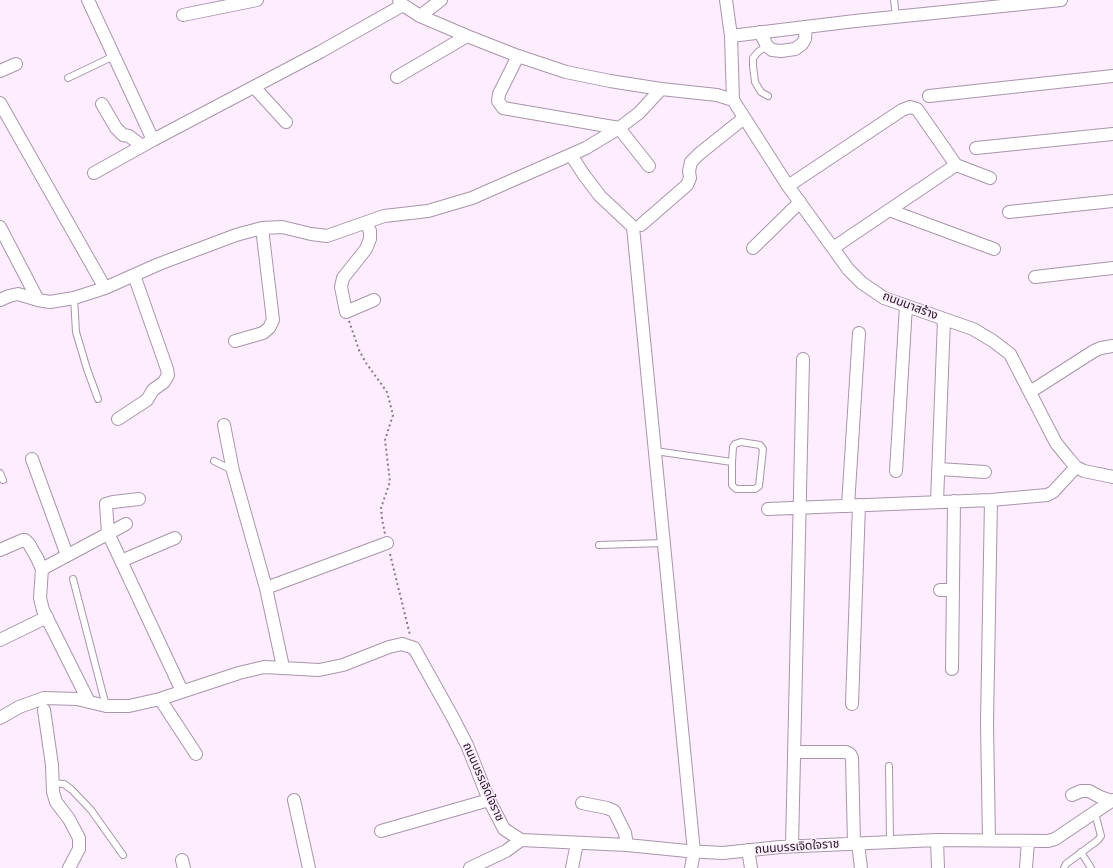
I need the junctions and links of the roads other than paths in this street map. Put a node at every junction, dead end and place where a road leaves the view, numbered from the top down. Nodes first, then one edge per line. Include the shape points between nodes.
1 (88, 0) edge
2 (257, 0) edge
3 (441, 0) edge
4 (726, 0) edge
5 (894, 0) edge
6 (1061, 0) edge
7 (401, 2) edge
8 (1027, 2) edge
9 (183, 15) dead end
10 (420, 16) junction
11 (896, 16) junction
12 (806, 27) junction
13 (760, 32) junction
14 (467, 36) junction
15 (730, 36) junction
16 (766, 46) junction
17 (114, 56) junction
18 (518, 56) junction
19 (16, 64) dead end
20 (0, 71) edge
21 (1113, 76) edge
22 (396, 77) dead end
23 (68, 78) dead end
24 (254, 87) junction
25 (661, 89) junction
26 (768, 96) dead end
27 (929, 96) dead end
28 (733, 100) junction
29 (0, 103) edge
30 (102, 104) dead end
31 (744, 118) junction
32 (286, 122) dead end
33 (619, 128) junction
34 (1113, 134) edge
35 (148, 143) junction
36 (976, 148) dead end
37 (571, 155) junction
38 (956, 165) junction
39 (649, 166) dead end
40 (94, 172) dead end
41 (990, 178) dead end
42 (788, 186) junction
43 (1113, 201) edge
44 (800, 202) junction
45 (889, 210) junction
46 (1009, 212) dead end
47 (366, 222) junction
48 (641, 225) dead end
49 (0, 227) edge
50 (262, 228) junction
51 (753, 248) dead end
52 (833, 248) junction
53 (994, 249) dead end
54 (1113, 268) edge
55 (134, 275) junction
56 (1035, 277) dead end
57 (105, 288) junction
58 (74, 298) junction
59 (0, 299) edge
60 (38, 300) junction
61 (374, 300) dead end
62 (906, 306) junction
63 (944, 319) junction
64 (859, 334) dead end
65 (235, 340) dead end
66 (1113, 346) edge
67 (803, 359) dead end
68 (1030, 392) junction
69 (98, 399) dead end
70 (118, 419) dead end
71 (224, 426) dead end
72 (655, 451) junction
73 (32, 459) dead end
74 (214, 461) dead end
75 (732, 462) junction
76 (1076, 467) junction
77 (939, 469) junction
78 (233, 471) junction
79 (896, 471) dead end
80 (984, 472) dead end
81 (0, 473) edge
82 (1113, 477) edge
83 (3, 480) dead end
84 (139, 499) dead end
85 (991, 500) junction
86 (954, 501) junction
87 (937, 502) junction
88 (854, 506) junction
89 (800, 507) junction
90 (768, 509) dead end
91 (126, 524) dead end
92 (108, 533) junction
93 (175, 538) dead end
94 (387, 543) road end
95 (664, 543) junction
96 (599, 545) dead end
97 (0, 550) edge
98 (67, 555) junction
99 (121, 562) junction
100 (42, 569) junction
101 (73, 579) dead end
102 (266, 588) junction
103 (940, 590) dead end
104 (953, 590) junction
105 (47, 617) junction
106 (0, 640) edge
107 (283, 667) junction
108 (952, 668) dead end
109 (182, 692) junction
110 (160, 699) junction
111 (89, 702) junction
112 (852, 704) dead end
113 (106, 706) junction
114 (44, 710) dead end
115 (0, 718) edge
116 (794, 752) junction
117 (196, 754) dead end
118 (889, 766) dead end
119 (52, 783) junction
120 (1072, 795) dead end
121 (294, 800) dead end
122 (489, 800) junction
123 (1112, 800) edge
124 (582, 803) dead end
125 (1095, 812) junction
126 (381, 831) dead end
127 (521, 840) junction
128 (937, 840) junction
129 (990, 840) junction
130 (1028, 841) junction
131 (577, 842) junction
132 (890, 842) junction
133 (856, 843) junction
134 (627, 845) junction
135 (792, 846) junction
136 (748, 850) junction
137 (694, 852) junction
138 (1082, 852) junction
139 (123, 855) dead end
140 (69, 868) edge
141 (309, 868) edge
142 (470, 868) edge
143 (572, 868) edge
144 (691, 868) edge
145 (751, 868) edge
146 (862, 868) edge
147 (938, 868) edge
148 (1026, 868) edge
149 (1064, 868) edge
150 (1091, 868) edge

1 - 17 street
2 - 9 street
3 - 10 street
4 - 15 street, ถนนนาสร้าง
5 - 11 lane
6 - 8 street
7 - 10 street
7 - 24 street via 320,52
8 - 11 street
10 - 14 street
11 - 12 street
12 - 13 street
12 - 16 street via 805,39 795,49 781,51
13 - 15 street
13 - 16 street
14 - 18 street
14 - 22 street
15 - 28 street, ถนนนาสร้าง
16 - 26 lane via 753,58 753,66 755,82 761,92
17 - 23 lane
17 - 35 street
18 - 25 street via 566,72
18 - 33 street via 499,94 498,101 503,108
19 - 20 street
21 - 27 street
24 - 32 street
24 - 35 street
25 - 28 street via 717,95
25 - 33 street via 639,113
28 - 31 street, ถนนนาสร้าง
29 - 57 street
30 - 35 street via 116,128 124,135
31 - 42 street, ถนนนาสร้าง
31 - 48 street via 691,162 687,185
33 - 37 street
33 - 39 street
34 - 36 street
35 - 40 street
37 - 47 street via 472,198 428,211 384,216
37 - 72 street via 600,196 633,227
38 - 41 street
38 - 42 street via 917,109 910,107
38 - 45 street
42 - 44 street, ถนนนาสร้าง
43 - 46 street
44 - 51 street
44 - 52 street, ถนนนาสร้าง
45 - 52 street
45 - 53 street
47 - 50 street via 327,236 282,227
47 - 61 street via 370,239 366,249 343,278 341,287 346,312
49 - 60 street
50 - 55 street via 222,240
50 - 65 street via 273,320 263,333
52 - 62 street, ถนนนาสร้าง via 862,283 884,298
54 - 56 street
55 - 57 street
55 - 70 street via 168,375 147,400
57 - 58 street
58 - 60 street via 50,302
58 - 69 lane via 76,332
59 - 60 street via 18,294
62 - 63 street, ถนนนาสร้าง
62 - 79 street
63 - 68 street, ถนนนาสร้าง via 974,329 1010,354
63 - 77 street
64 - 88 street
66 - 68 street via 1094,351
67 - 89 street
68 - 76 street, ถนนนาสร้าง via 1056,442
71 - 78 street
72 - 75 lane
72 - 95 street
73 - 98 street
74 - 78 lane
75 - 75 lane via 732,485 736,489 755,489 759,486 762,446 741,442 735,444 732,447
76 - 82 street
76 - 85 street via 1053,492 1047,495
77 - 80 street
77 - 87 street
78 - 102 street
81 - 83 lane
84 - 92 street via 106,504
85 - 86 street
85 - 129 street via 987,723
86 - 87 street
86 - 104 street
87 - 88 street
88 - 89 street
88 - 112 street
89 - 90 street
89 - 116 street
91 - 92 street
92 - 98 street
92 - 99 street
93 - 99 street
94 - 102 street
95 - 96 lane
95 - 137 street
97 - 100 street via 25,540
98 - 100 street
99 - 109 street
100 - 105 street via 40,598
101 - 113 lane
102 - 107 street
103 - 104 street
104 - 108 street
105 - 106 street
105 - 111 street
107 - 109 street via 264,667
107 - 122 street, ถนนบรรเจิดใจราช via 319,670 343,665 389,647 402,644 414,648 467,745
109 - 110 street
110 - 113 street via 129,706
110 - 117 street
111 - 113 street
111 - 115 street via 44,698 19,707
114 - 119 street
116 - 133 street via 850,754
116 - 135 street
118 - 132 lane
119 - 139 lane via 64,784 72,790 91,810
119 - 140 street via 56,802 79,838 78,850
120 - 123 street via 1088,791
121 - 141 street
122 - 126 street
122 - 127 street, ถนนบรรเจิดใจราช via 504,829
123 - 125 street, ถนนบรรเจิดใจราช
124 - 134 street via 614,811 625,833
125 - 130 street, ถนนบรรเจิดใจราช via 1051,841
125 - 138 lane via 1101,836
127 - 131 street, ถนนบรรเจิดใจราช
127 - 142 street via 506,851
128 - 129 street, ถนนบรรเจิดใจราช
128 - 132 street, ถนนบรรเจิดใจราช
128 - 147 street
129 - 130 street, ถนนบรรเจิดใจราช
130 - 148 street
131 - 134 street, ถนนบรรเจิดใจราช
131 - 143 street
132 - 133 street, ถนนบรรเจิดใจราช
133 - 135 street, ถนนบรรเจิดใจราช
133 - 146 street
134 - 137 street, ถนนบรรเจิดใจราช
135 - 136 street, ถนนบรรเจิดใจราช
136 - 137 street, ถนนบรรเจิดใจราช via 723,853
136 - 145 street
137 - 144 street
138 - 149 lane
138 - 150 lane

